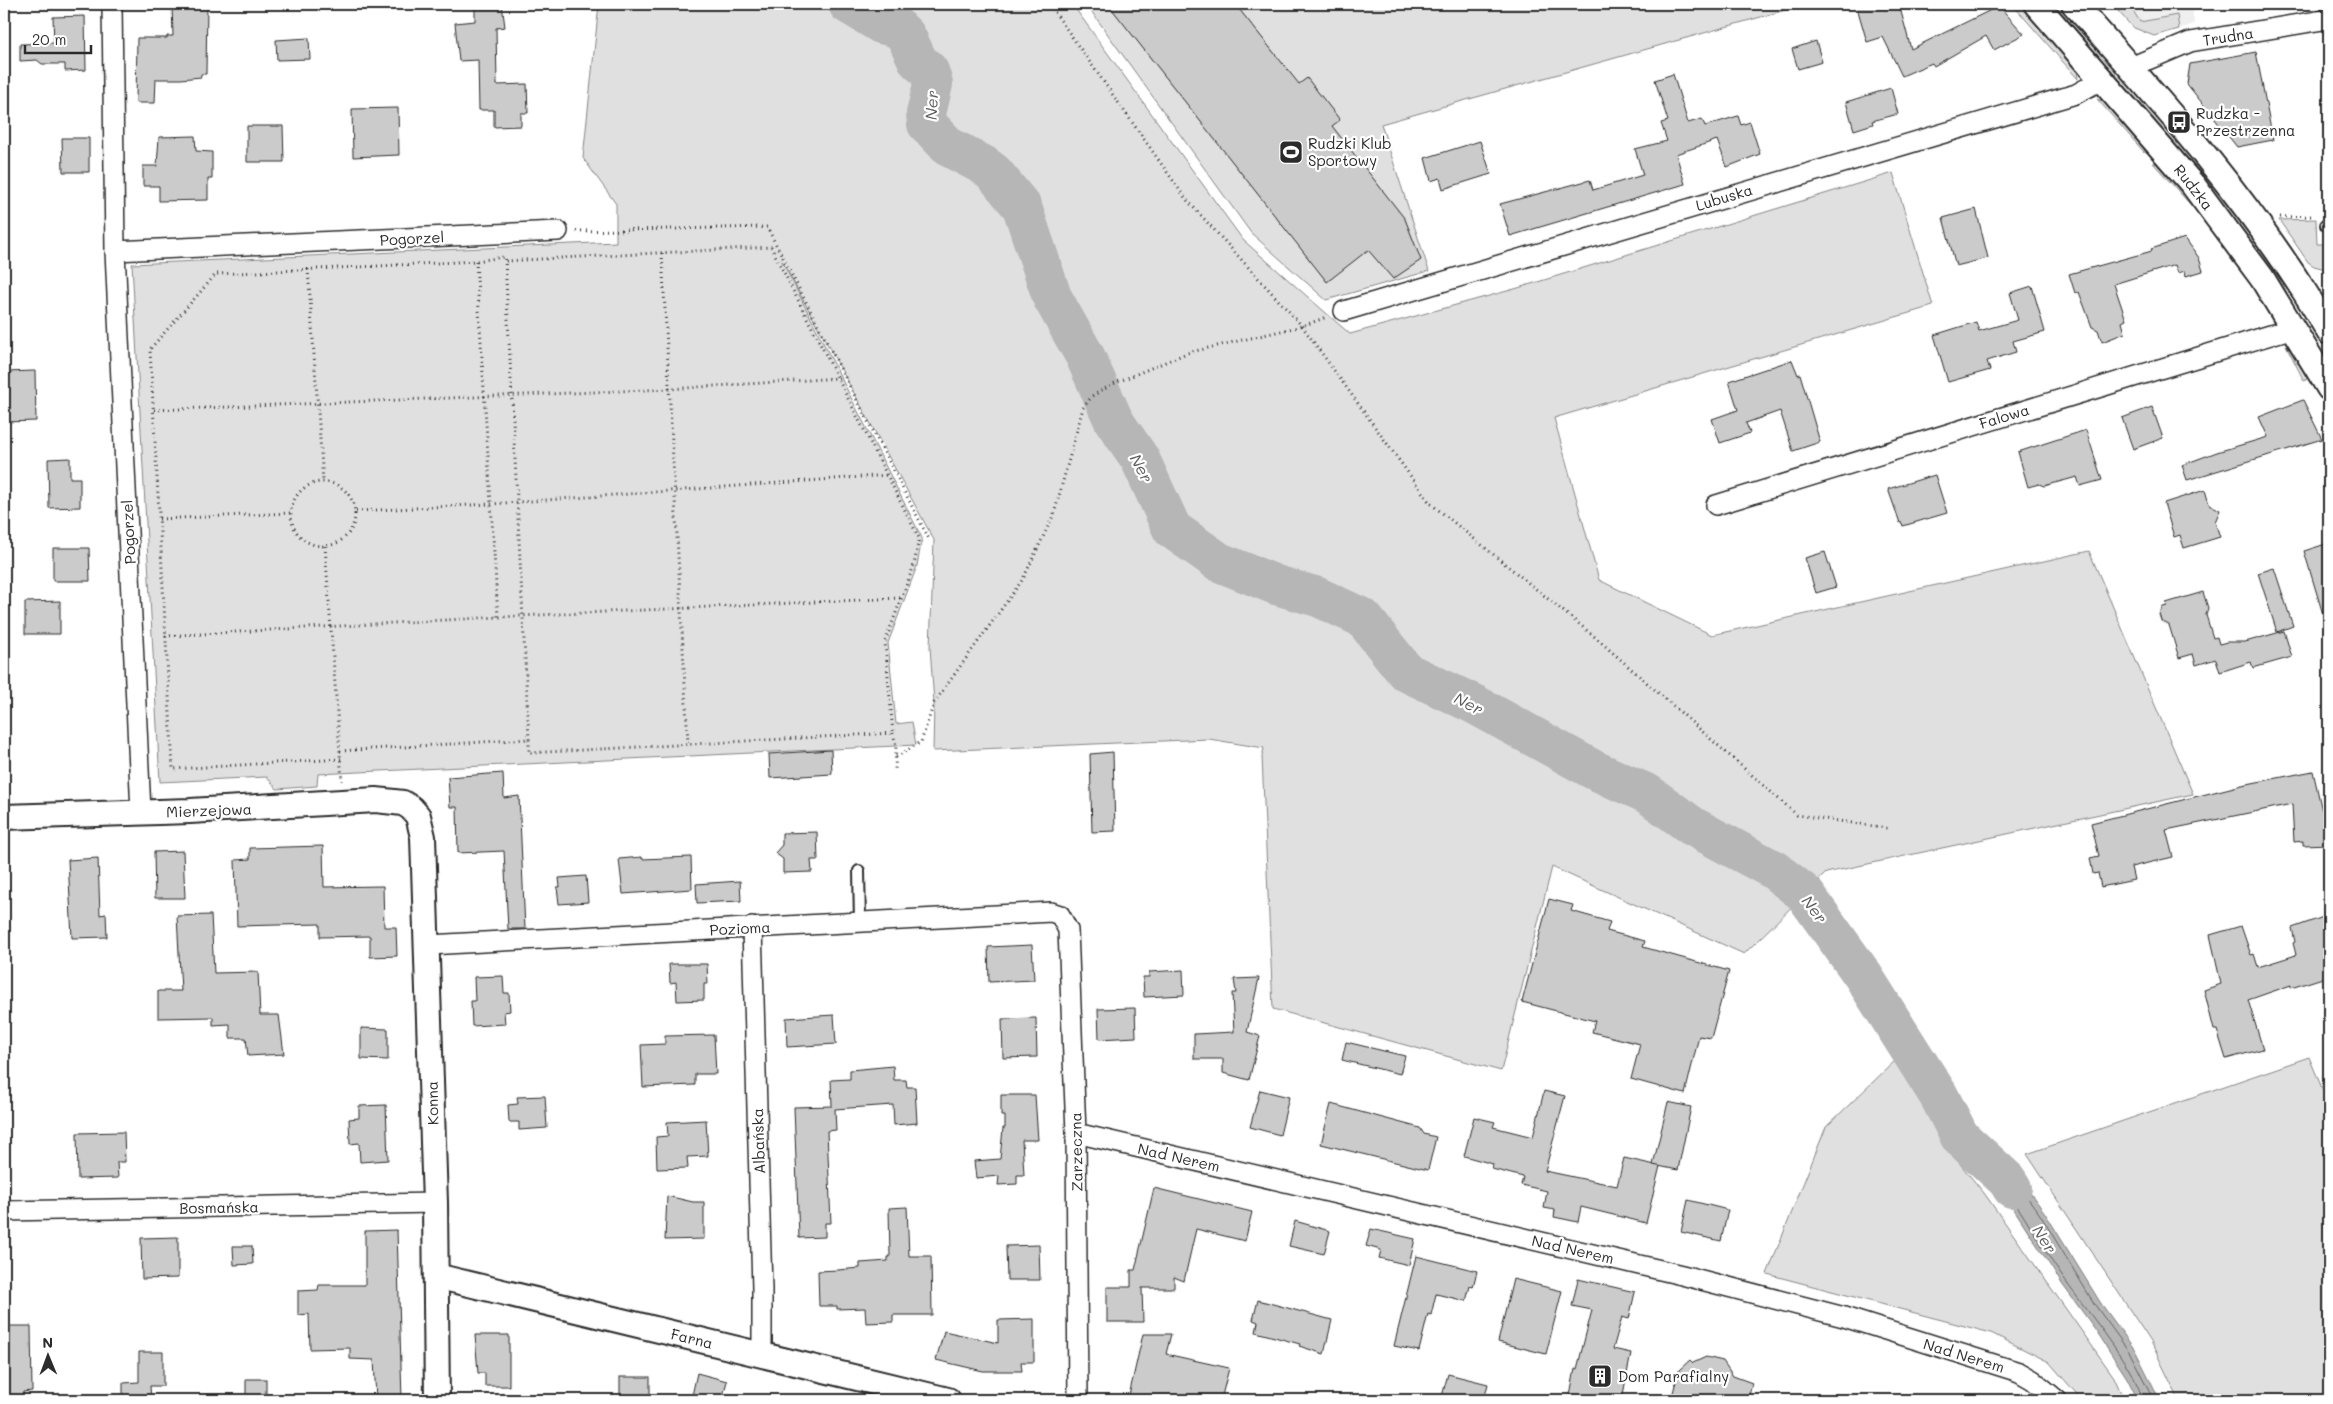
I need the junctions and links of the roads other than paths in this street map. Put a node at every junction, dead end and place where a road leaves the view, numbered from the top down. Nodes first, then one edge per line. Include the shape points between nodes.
1 (112, 4) edge
2 (2036, 4) edge
3 (2074, 4) edge
4 (2329, 20) edge
5 (2130, 67) junction
6 (2103, 79) junction
7 (558, 232) road end
8 (116, 251) junction
9 (1344, 311) road end
10 (2326, 320) edge
11 (2293, 328) junction
12 (2329, 388) edge
13 (1716, 505) dead end
14 (411, 808) joint
15 (141, 812) junction
16 (4, 817) edge
17 (859, 871) dead end
18 (1051, 912) joint
19 (860, 922) junction
20 (752, 927) junction
21 (428, 945) junction
22 (1076, 1132) junction
23 (435, 1203) junction
24 (4, 1211) edge
25 (436, 1276) junction
26 (762, 1355) junction
27 (438, 1400) edge
28 (948, 1400) edge
29 (1078, 1400) edge
30 (2057, 1400) edge

1 - 8 street, Pogorzel
2 - 6 street, Rudzka
3 - 5 street, Rudzka
4 - 5 street, Trudna via 2190,42
5 - 10 street, Rudzka via 2219,170
6 - 9 street, Lubuska via 2076,94
6 - 11 street, Rudzka via 2193,185 2262,278
7 - 8 street, Pogorzel
8 - 15 street, Pogorzel
10 - 11 street
11 - 12 street, Rudzka
11 - 13 street, Falowa
14 - 15 street, Mierzejowa via 391,800
14 - 21 street, Konna via 418,816 423,838
15 - 16 street, Mierzejowa
17 - 19 lane
18 - 19 street, Pozioma
18 - 22 street, Zarzeczna via 1060,915 1068,930
19 - 20 street, Pozioma
20 - 21 street, Pozioma
20 - 26 street, Albańska
21 - 23 street, Konna
22 - 29 street, Zarzeczna
22 - 30 street, Nad Nerem via 1653,1268 1844,1317 2019,1372
23 - 24 street, Bosmańska
23 - 25 street, Konna
25 - 26 street, Farna
25 - 27 street, Konna
26 - 28 street, Farna

